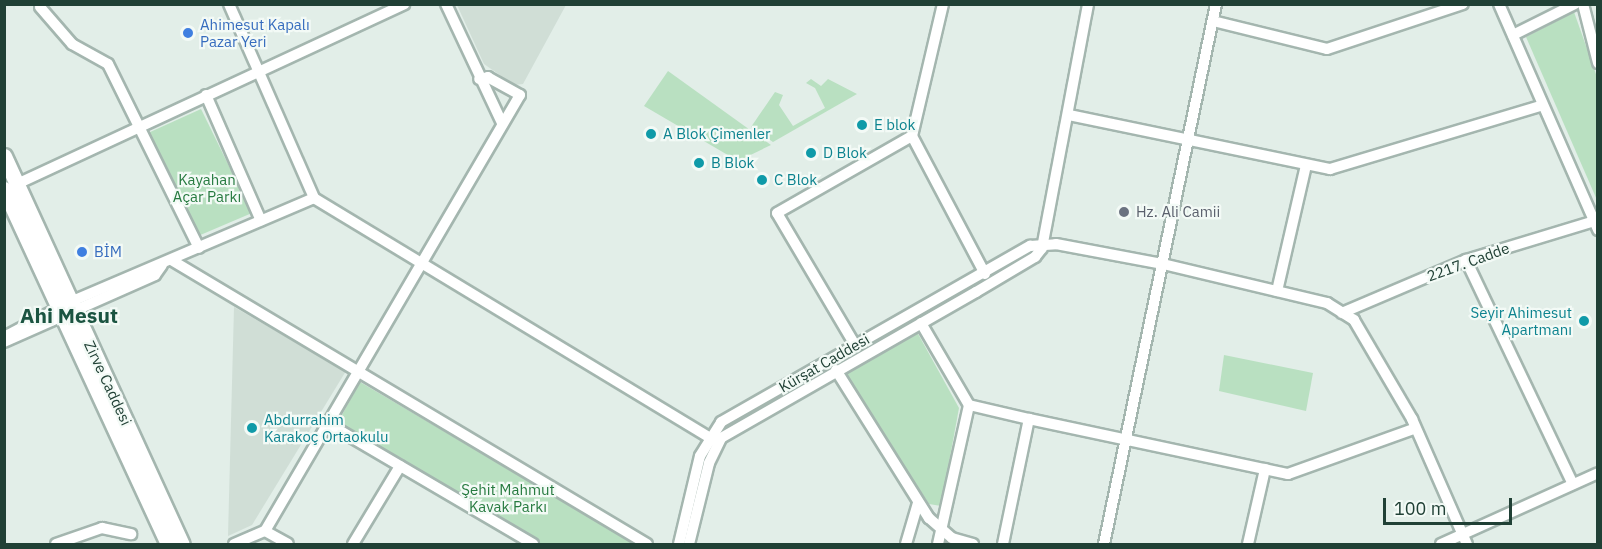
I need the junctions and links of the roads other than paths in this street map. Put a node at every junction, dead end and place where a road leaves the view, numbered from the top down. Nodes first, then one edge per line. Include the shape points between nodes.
1 (229, 4) edge
2 (404, 4) edge
3 (446, 4) edge
4 (943, 4) edge
5 (1088, 4) edge
6 (1216, 4) edge
7 (1463, 4) edge
8 (1499, 4) edge
9 (1575, 4) edge
10 (1582, 4) edge
11 (41, 5) edge
12 (1213, 21) junction
13 (1513, 35) junction
14 (1598, 63) edge
15 (259, 71) junction
16 (479, 79) junction
17 (206, 95) junction
18 (1543, 105) junction
19 (1069, 115) junction
20 (502, 123) junction
21 (140, 126) junction
22 (912, 136) junction
23 (1191, 138) junction
24 (4, 156) edge
25 (1306, 165) junction
26 (11, 186) edge
27 (314, 198) junction
28 (261, 221) junction
29 (1596, 224) edge
30 (199, 248) junction
31 (1042, 248) junction
32 (1466, 260) junction
33 (173, 261) junction
34 (419, 263) junction
35 (1163, 264) junction
36 (985, 273) junction
37 (1277, 291) junction
38 (66, 310) junction
39 (1342, 313) junction
40 (921, 323) junction
41 (4, 337) edge
42 (4, 342) edge
43 (855, 345) junction
44 (836, 370) junction
45 (356, 371) junction
46 (969, 405) junction
47 (1029, 419) junction
48 (327, 423) junction
49 (1414, 429) junction
50 (1126, 437) junction
51 (713, 439) junction
52 (399, 466) junction
53 (1265, 469) junction
54 (1598, 473) edge
55 (1573, 484) junction
56 (918, 503) junction
57 (941, 530) junction
58 (265, 531) junction
59 (130, 534) dead end
60 (1465, 539) edge
61 (56, 544) edge
62 (168, 544) edge
63 (182, 544) edge
64 (234, 544) edge
65 (288, 544) edge
66 (353, 544) edge
67 (533, 544) edge
68 (647, 544) edge
69 (679, 544) edge
70 (689, 544) edge
71 (906, 544) edge
72 (938, 544) edge
73 (973, 544) edge
74 (1003, 544) edge
75 (1104, 544) edge
76 (1248, 544) edge
77 (1441, 544) edge

1 - 15 street
2 - 15 street
3 - 16 street
4 - 22 street
5 - 19 street
6 - 12 street
7 - 12 street via 1327,49
8 - 13 street
9 - 13 street
10 - 14 street
11 - 21 street via 72,44 108,64
12 - 23 street
13 - 18 street
15 - 17 street
15 - 27 street
16 - 20 street
16 - 20 street via 488,77 520,95
17 - 21 street
17 - 28 street
18 - 25 street via 1342,168
18 - 29 street
19 - 23 street
19 - 31 street
20 - 34 street
21 - 26 street
21 - 30 street
22 - 36 street
22 - 43 street via 777,213
23 - 25 street
23 - 35 street
24 - 26 main road, Zirve Caddesi
25 - 37 street
26 - 38 main road, Zirve Caddesi
27 - 28 street
27 - 34 street
28 - 30 street
29 - 32 street, 2217. Cadde
30 - 33 street
31 - 35 street via 1069,244
31 - 36 street, Kürşat Caddesi via 1030,246
31 - 40 street, Kürşat Caddesi via 1035,257
32 - 39 street, 2217. Cadde
32 - 55 street
33 - 38 street via 162,265 155,274
33 - 45 street
34 - 45 street
34 - 51 street
35 - 37 street
35 - 50 street
36 - 43 street, Kürşat Caddesi
37 - 39 street via 1327,303
38 - 41 street
38 - 42 street
38 - 62 main road, Zirve Caddesi
38 - 63 main road, Zirve Caddesi
39 - 49 street via 1354,320 1384,368
40 - 44 street, Kürşat Caddesi
40 - 46 street
43 - 51 street, Kürşat Caddesi via 720,422
44 - 51 street, Kürşat Caddesi
44 - 56 street
45 - 48 street
45 - 68 street
46 - 47 street
46 - 57 street
47 - 50 street
47 - 74 street
48 - 52 street
48 - 58 street
49 - 53 street via 1288,474
49 - 60 street
50 - 53 street
50 - 75 street
51 - 69 street, Kürşat Caddesi via 700,456
51 - 70 street
52 - 66 street
52 - 67 street
53 - 76 street
54 - 55 street
55 - 60 street
56 - 57 street
56 - 71 street
57 - 72 street
57 - 73 street
58 - 64 street
58 - 65 street
59 - 61 street via 102,528
60 - 77 street

